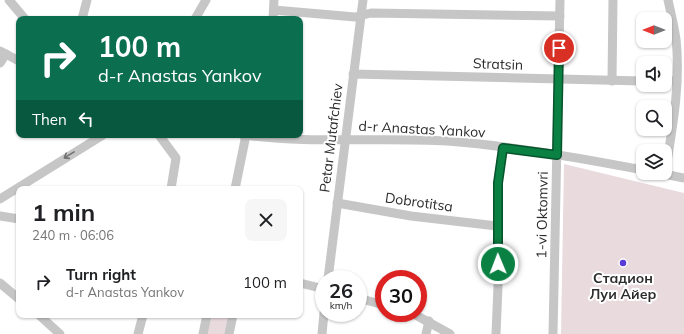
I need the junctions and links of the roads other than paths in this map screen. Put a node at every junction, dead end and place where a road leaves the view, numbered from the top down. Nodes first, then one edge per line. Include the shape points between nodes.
1 (9, 0) edge
2 (87, 0) edge
3 (206, 0) edge
4 (274, 0) edge
5 (363, 0) edge
6 (560, 0) edge
7 (613, 0) edge
8 (668, 0) edge
9 (273, 14) edge
10 (361, 15) junction
11 (22, 16) edge
12 (83, 16) edge
13 (197, 16) edge
14 (560, 16) junction
15 (3, 53) edge
16 (16, 60) edge
17 (0, 63) edge
18 (353, 74) junction
19 (558, 80) junction
20 (612, 81) junction
21 (636, 81) edge
22 (672, 81) edge
23 (676, 81) junction
24 (303, 137) edge
25 (98, 138) edge
26 (161, 138) edge
27 (244, 138) edge
28 (344, 139) junction
29 (668, 144) edge
30 (503, 148) junction
31 (557, 155) junction
32 (636, 169) edge
33 (672, 176) edge
34 (684, 178) edge
35 (21, 186) edge
36 (171, 186) edge
37 (236, 186) edge
38 (16, 189) edge
39 (0, 199) edge
40 (337, 203) junction
41 (0, 216) edge
42 (16, 219) edge
43 (497, 226) junction
44 (329, 270) edge
45 (0, 283) edge
46 (303, 284) edge
47 (315, 287) edge
48 (16, 296) edge
49 (42, 318) edge
50 (142, 318) edge
51 (206, 318) edge
52 (232, 318) edge
53 (429, 321) joint
54 (323, 322) edge
55 (60, 334) edge
56 (138, 334) edge
57 (203, 334) edge
58 (229, 334) edge
59 (322, 334) edge
60 (426, 334) edge
61 (450, 334) edge
62 (496, 334) edge
63 (554, 334) edge

1 - 11 street
2 - 12 street
3 - 13 street
4 - 9 street
5 - 10 street, Petar Mutafchiev
6 - 14 street, 1-vi Oktomvri
7 - 20 street
8 - 23 street via 676,38
9 - 10 street via 355,17
10 - 14 street via 371,13
10 - 18 street, Petar Mutafchiev
14 - 19 street, 1-vi Oktomvri
15 - 16 street
15 - 17 street
18 - 19 street, Stratsin
18 - 28 street, Petar Mutafchiev
19 - 20 street, Stratsin
19 - 31 street, 1-vi Oktomvri
20 - 21 street, Stratsin
22 - 23 street
23 - 29 street via 674,117
24 - 28 street, d-r Anastas Yankov
25 -> 35 street
26 - 36 street via 176,158
27 - 37 street
28 - 30 street, d-r Anastas Yankov via 447,142
28 - 40 street, Petar Mutafchiev
30 - 31 street, d-r Anastas Yankov
30 - 43 street via 498,183
31 - 32 street, d-r Anastas Yankov
31 - 63 street, 1-vi Oktomvri
33 - 34 street
38 -> 39 street
40 - 43 street, Dobrotitsa via 411,216
40 - 44 street, Petar Mutafchiev
41 - 42 street
43 - 62 street
45 - 48 street
46 - 47 street
49 - 55 street
50 - 56 street
51 - 57 street
52 - 58 street
53 - 60 street
53 - 61 street
54 - 59 street

